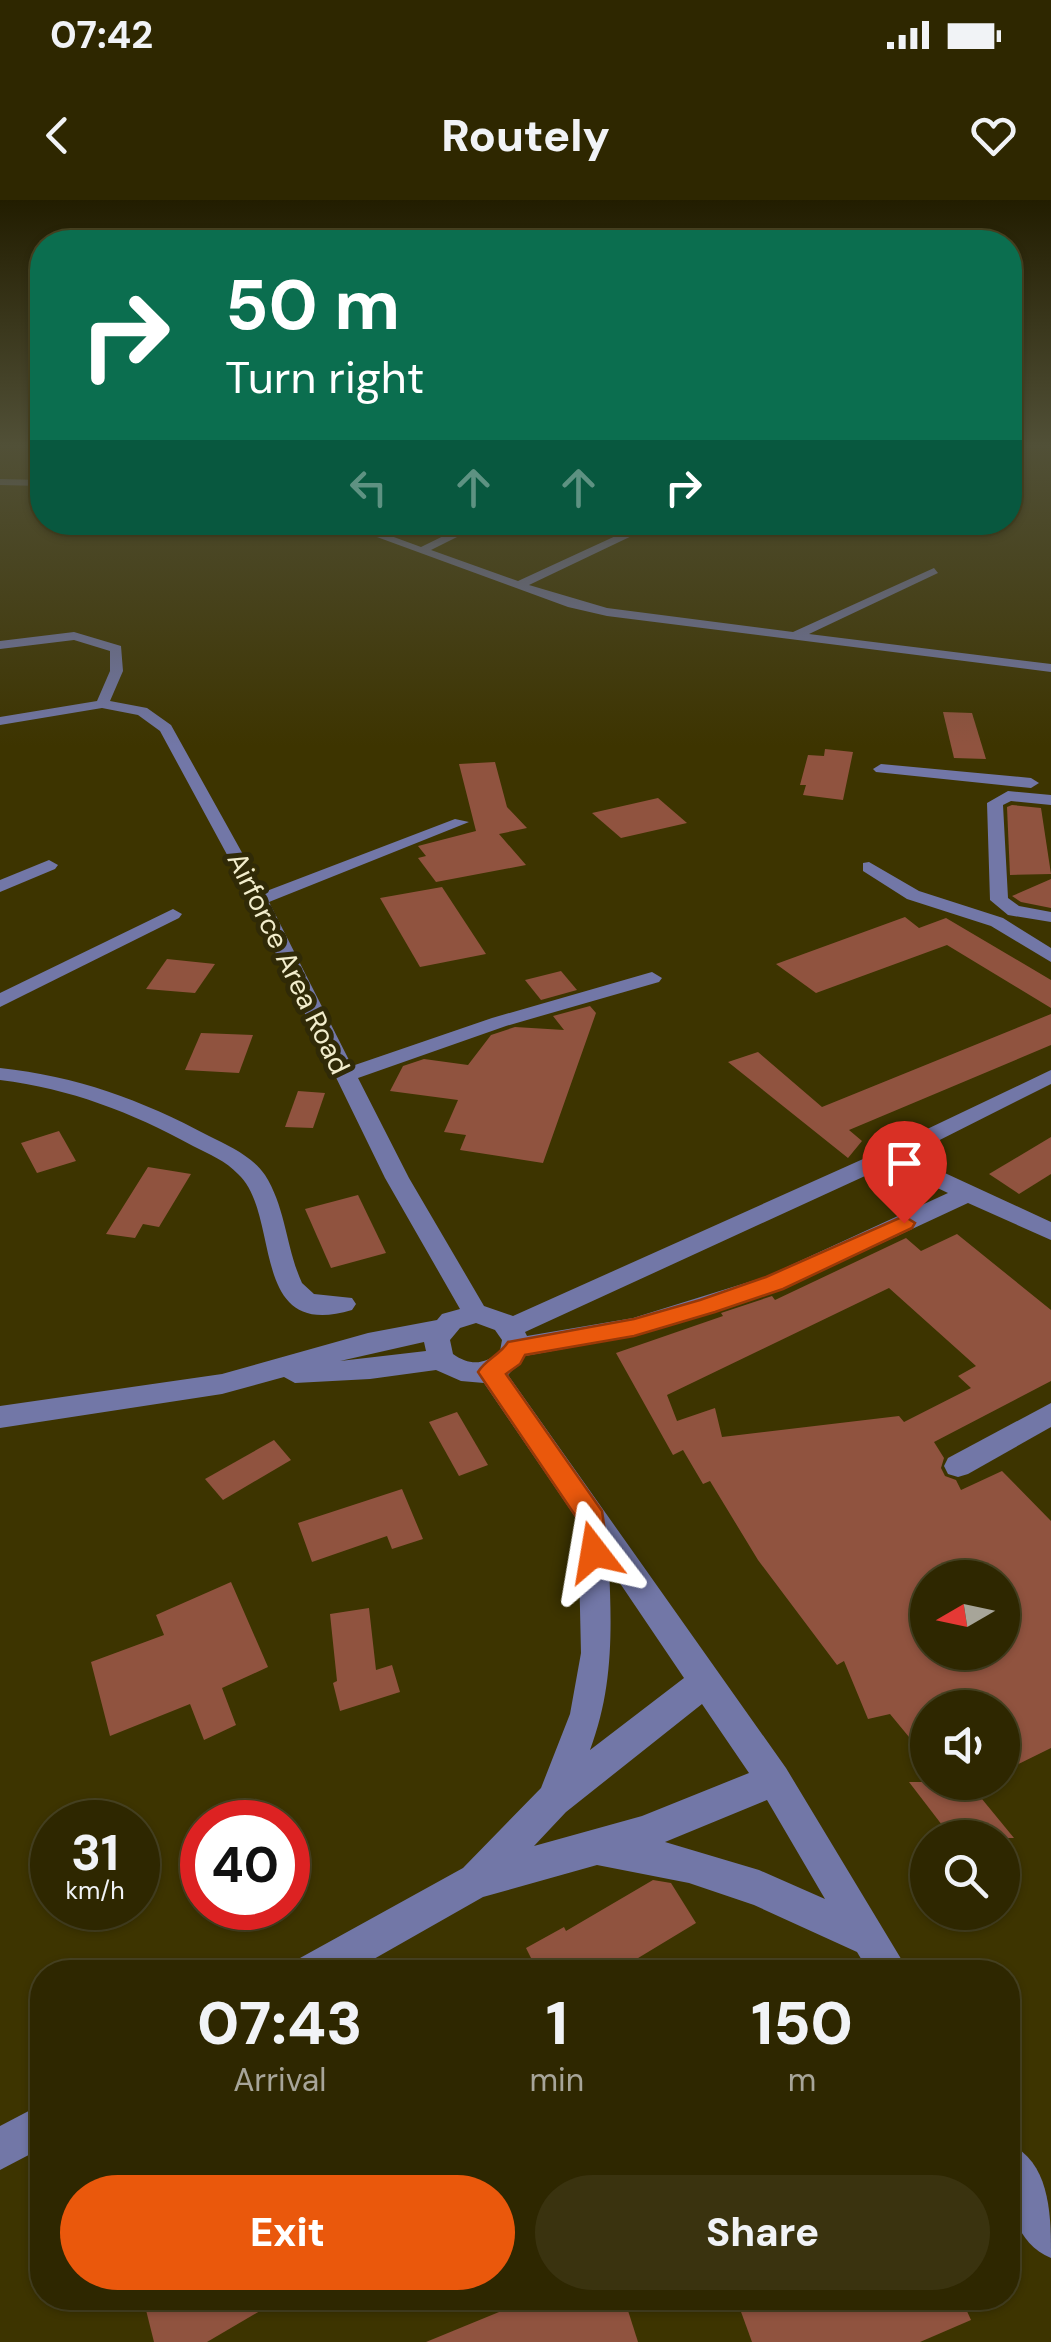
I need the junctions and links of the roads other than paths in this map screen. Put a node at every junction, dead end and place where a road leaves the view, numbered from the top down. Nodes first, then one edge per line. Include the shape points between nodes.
1 (407, 546) edge
2 (432, 546) edge
3 (604, 546) edge
4 (421, 551) junction
5 (934, 571) dead end
6 (520, 585) junction
7 (793, 636) junction
8 (0, 645) edge
9 (1051, 652) edge
10 (1023, 664) junction
11 (1051, 668) edge
12 (102, 704) junction
13 (0, 721) edge
14 (881, 769) dead end
15 (1051, 785) edge
16 (1051, 800) edge
17 (461, 822) dead end
18 (49, 864) dead end
19 (869, 866) dead end
20 (0, 887) edge
21 (258, 900) junction
22 (173, 914) dead end
23 (1051, 917) edge
24 (1051, 956) edge
25 (652, 978) dead end
26 (0, 1001) edge
27 (0, 1074) edge
28 (344, 1076) junction
29 (1051, 1076) edge
30 (890, 1156) junction
31 (969, 1193) junction
32 (1051, 1232) edge
33 (343, 1304) dead end
34 (476, 1314) junction
35 (442, 1329) junction
36 (514, 1338) junction
37 (441, 1359) junction
38 (491, 1372) junction
39 (270, 1374) junction
40 (1051, 1414) edge
41 (0, 1417) edge
42 (958, 1466) dead end
43 (592, 1518) junction
44 (705, 1681) junction
45 (774, 1780) junction
46 (554, 1800) junction
47 (594, 1848) junction
48 (476, 1881) junction
49 (870, 1940) junction
50 (335, 1960) edge
51 (882, 1960) edge
52 (30, 2132) edge
53 (0, 2149) edge
54 (1020, 2184) edge
55 (1051, 2236) edge

1 - 4 street
2 - 4 street
3 - 6 street
4 - 6 street
5 - 7 street
6 - 7 street via 607,612
7 - 10 street
8 - 12 street via 62,635 98,638 116,650 118,660
9 - 10 street
10 - 11 street
12 - 13 street, Airforce Area Road
12 - 21 street, Airforce Area Road via 142,711 166,728
14 - 15 street
16 - 23 street via 1008,796 995,803 999,900 1014,912
17 - 21 street
18 - 20 street
19 - 24 street via 913,895 997,922
21 - 28 street, Airforce Area Road
22 - 26 street
25 - 28 street
27 - 33 street via 93,1089 147,1110 227,1155 252,1172 265,1192 291,1287 311,1302
28 - 34 street, Airforce Area Road
29 - 30 street
30 - 31 street
30 - 36 street
31 - 32 street
31 - 36 street via 774,1283 634,1327
34 - 35 street
34 - 36 street via 502,1320
35 - 37 street
35 - 39 street
36 - 38 street via 512,1358
37 - 38 street via 462,1372
37 - 39 street
38 - 43 street
39 - 41 street
40 - 42 street
43 - 44 street
43 - 46 street via 597,1653 587,1714
44 - 45 street
44 - 46 street
45 - 47 street
45 - 49 street
46 - 48 street
47 - 48 street
47 - 49 street via 689,1864
48 - 50 street
49 - 51 street
52 - 53 street
54 - 55 street

